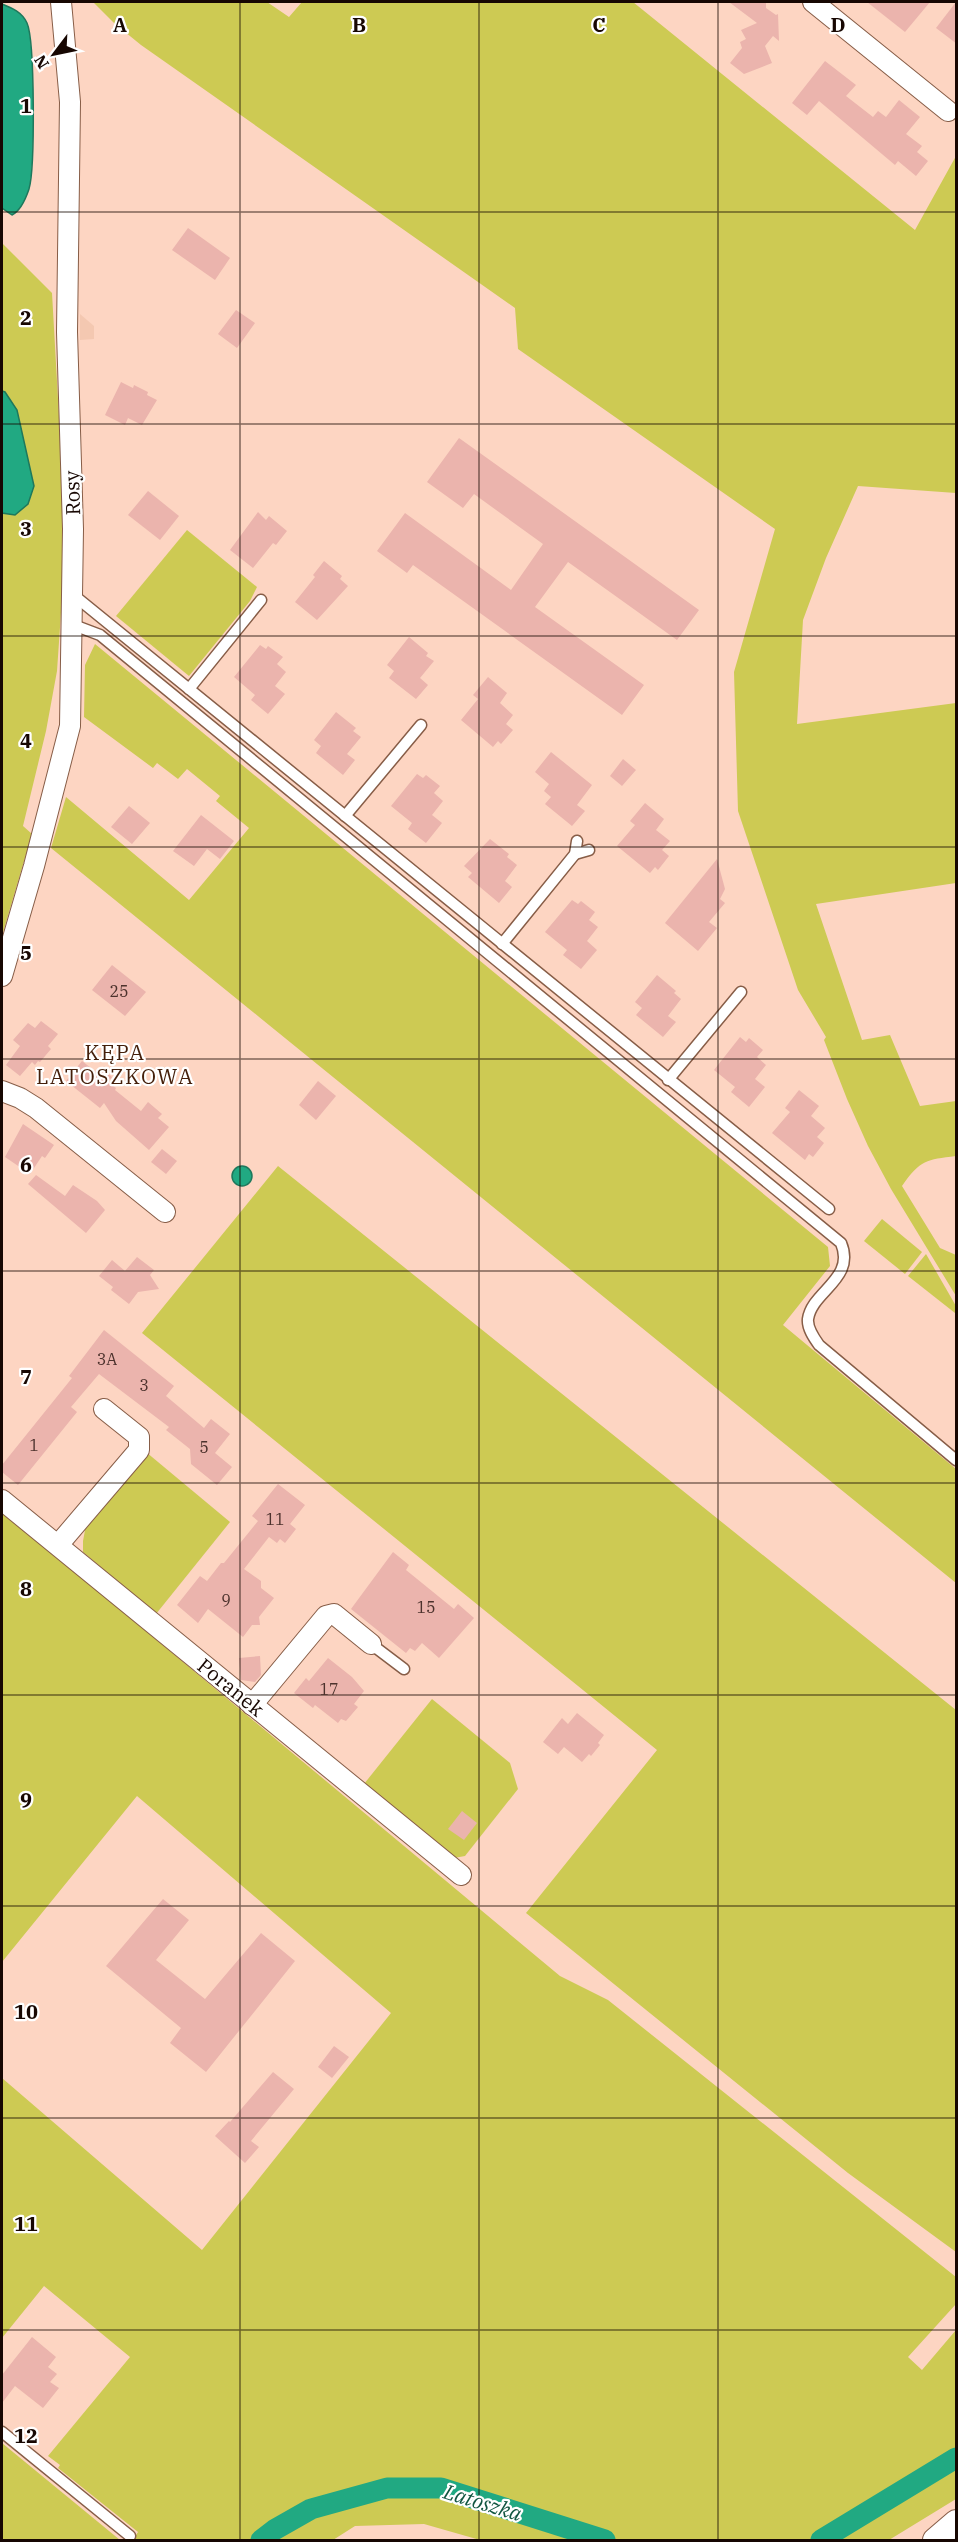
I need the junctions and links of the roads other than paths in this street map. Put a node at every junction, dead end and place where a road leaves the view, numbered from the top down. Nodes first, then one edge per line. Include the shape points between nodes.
1 (61, 2) edge
2 (813, 2) edge
3 (948, 111) dead end
4 (71, 593) junction
5 (261, 600) dead end
6 (71, 624) junction
7 (189, 689) junction
8 (421, 725) dead end
9 (345, 816) junction
10 (577, 841) dead end
11 (589, 850) dead end
12 (575, 854) junction
13 (502, 944) junction
14 (2, 976) edge
15 (741, 992) dead end
16 (668, 1080) junction
17 (2, 1091) edge
18 (829, 1209) dead end
19 (165, 1212) dead end
20 (104, 1409) dead end
21 (957, 1460) edge
22 (2, 1500) edge
23 (58, 1545) junction
24 (371, 1644) joint
25 (404, 1669) dead end
26 (252, 1705) junction
27 (461, 1875) dead end
28 (2, 2432) edge
29 (957, 2522) edge
30 (130, 2536) dead end
31 (935, 2541) edge

1 - 4 street, Rosy via 70,102 67,332
2 - 3 street
4 - 6 street, Rosy
4 - 7 lane
5 - 7 lane
6 - 14 street, Rosy via 70,726
6 - 21 lane via 100,635 842,1243 843,1265 808,1320 812,1334 819,1345
7 - 9 lane
8 - 9 lane
9 - 13 lane
10 - 12 lane
11 - 12 lane
12 - 13 lane
13 - 16 lane
15 - 16 lane
16 - 18 lane
17 - 19 street via 36,1108
20 - 23 street via 139,1437 139,1449
22 - 23 street, Poranek
23 - 26 street, Poranek
24 - 25 lane
24 - 26 street via 334,1614 326,1616
26 - 27 street, Poranek
28 - 30 lane
29 - 31 street

